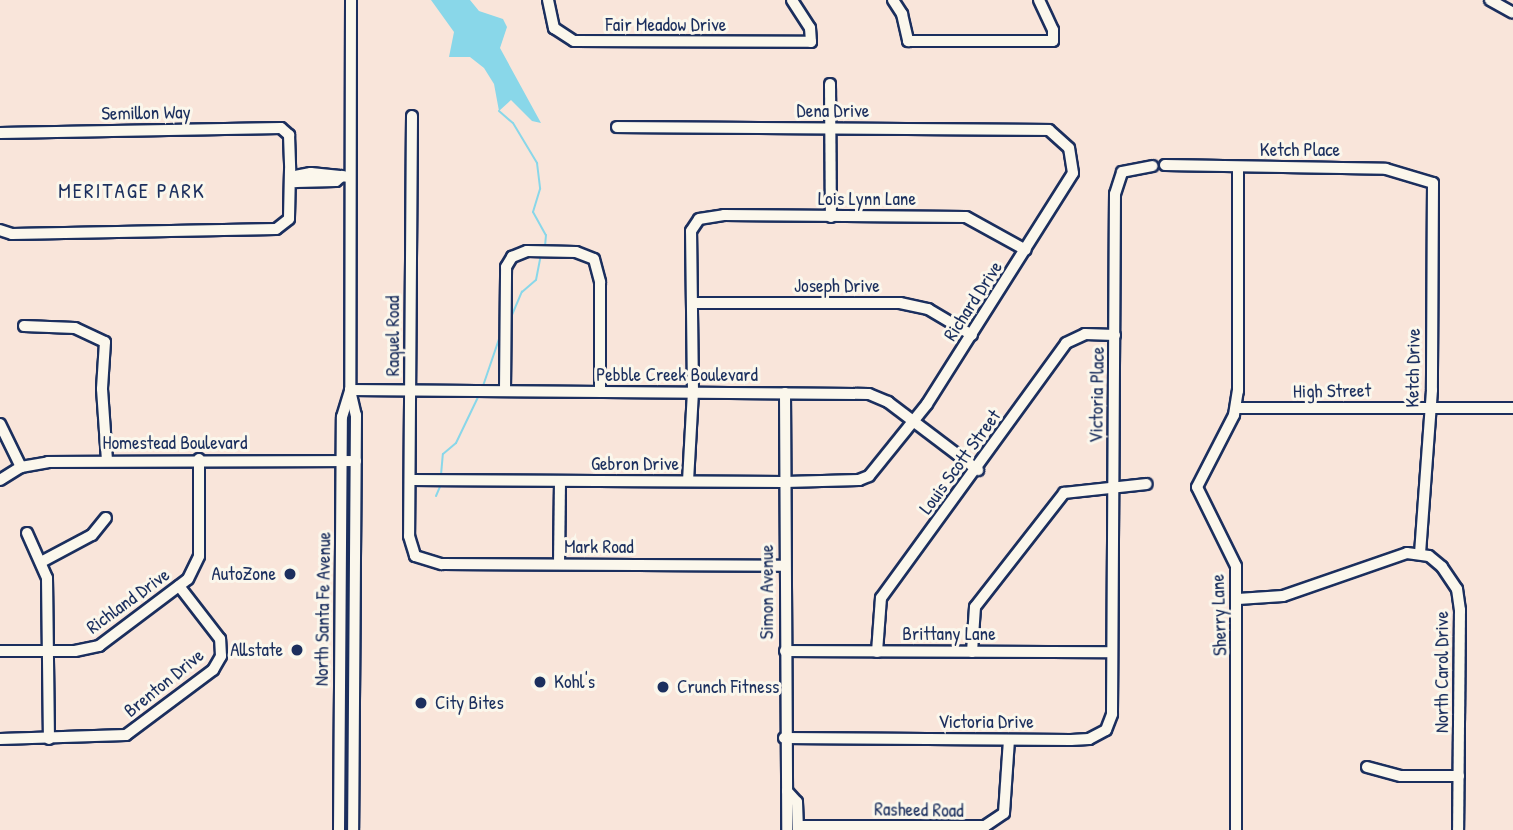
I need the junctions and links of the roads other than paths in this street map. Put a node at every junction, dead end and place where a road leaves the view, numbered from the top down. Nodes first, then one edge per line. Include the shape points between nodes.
1 (351, 0) edge
2 (548, 0) edge
3 (792, 0) edge
4 (893, 0) edge
5 (1038, 0) edge
6 (1490, 0) edge
7 (1511, 7) edge
8 (830, 84) dead end
9 (412, 116) dead end
10 (617, 127) dead end
11 (830, 128) junction
12 (1049, 130) joint
13 (1, 132) edge
14 (1165, 165) dead end
15 (1152, 166) dead end
16 (1238, 167) junction
17 (346, 176) junction
18 (290, 177) junction
19 (1433, 183) joint
20 (831, 217) junction
21 (0, 230) edge
22 (1026, 250) junction
23 (694, 303) junction
24 (24, 326) dead end
25 (972, 335) junction
26 (1115, 335) junction
27 (350, 390) junction
28 (410, 391) junction
29 (505, 391) junction
30 (600, 392) junction
31 (693, 392) junction
32 (785, 393) junction
33 (1236, 408) junction
34 (1430, 408) junction
35 (1513, 408) edge
36 (911, 421) junction
37 (0, 424) edge
38 (199, 459) junction
39 (107, 461) junction
40 (342, 461) junction
41 (356, 461) junction
42 (21, 467) junction
43 (978, 470) junction
44 (0, 480) edge
45 (411, 480) junction
46 (859, 480) joint
47 (560, 481) junction
48 (688, 481) junction
49 (785, 482) junction
50 (1113, 484) junction
51 (1147, 484) dead end
52 (107, 518) dead end
53 (27, 533) dead end
54 (1420, 552) junction
55 (415, 555) joint
56 (43, 561) junction
57 (559, 564) junction
58 (785, 566) junction
59 (342, 577) junction
60 (179, 586) junction
61 (1238, 599) junction
62 (355, 610) junction
63 (342, 635) junction
64 (49, 651) junction
65 (785, 651) junction
66 (0, 652) edge
67 (877, 652) junction
68 (972, 652) junction
69 (1112, 652) junction
70 (354, 671) junction
71 (49, 738) junction
72 (784, 738) junction
73 (0, 739) edge
74 (1009, 740) junction
75 (1367, 767) dead end
76 (1459, 776) junction
77 (794, 829) edge
78 (339, 830) edge
79 (353, 830) edge
80 (1236, 830) edge
81 (1458, 830) edge

1 - 17 street, North Santa Fe Avenue
2 - 3 street, Fair Meadow Drive via 554,27 574,41 811,42 810,28
4 - 5 street via 902,14 908,41 1053,41 1053,30
6 - 7 street
8 - 11 street
9 - 28 street, Raquel Road
10 - 11 street, Dena Drive
11 - 12 street, Dena Drive
11 - 20 street
12 - 22 street, Richard Drive via 1069,148 1073,173
13 - 18 street, Semillon Way via 281,128 289,135
14 - 16 street, Ketch Place
15 - 26 street, Victoria Place via 1129,168 1116,181
16 - 19 street, Ketch Place via 1386,169
16 - 33 street, Sherry Lane
17 - 18 street
17 - 27 street, North Santa Fe Avenue
18 - 21 street via 286,225 12,234
19 - 34 street, Ketch Drive
20 - 22 street, Lois Lynn Lane via 966,217
20 - 23 street, Lois Lynn Lane via 699,219 691,231
22 - 25 street, Richard Drive
23 - 25 street, Joseph Drive via 900,303 928,309
23 - 31 street
24 - 39 street via 75,328 105,342 102,389
25 - 36 street, Richard Drive
26 - 43 street, Louis Scott Street via 1085,334 1066,343
26 - 50 street, Victoria Place
27 - 28 street, Pebble Creek Boulevard
27 - 40 street, North Santa Fe Avenue via 342,417
27 - 41 street, North Santa Fe Avenue via 356,415
28 - 29 street, Pebble Creek Boulevard
28 - 45 street, Raquel Road
29 - 30 street, Pebble Creek Boulevard
29 - 30 street via 505,280 512,257 527,251 588,253 594,259 600,282
30 - 31 street, Pebble Creek Boulevard
31 - 32 street, Pebble Creek Boulevard
31 - 48 street
32 - 36 street, Pebble Creek Boulevard via 869,394
32 - 49 street, Simon Avenue
33 - 34 street, High Street
33 - 61 street, Sherry Lane via 1197,488 1231,549
34 - 35 street, High Street
34 - 54 street, Ketch Drive
36 - 43 street, Pebble Creek Boulevard
36 - 46 street, Richard Drive via 876,469
37 - 42 street
38 - 39 street, Homestead Boulevard
38 - 40 street, Homestead Boulevard
38 - 60 street, Richland Drive via 199,556
39 - 42 street, Homestead Boulevard via 48,461
40 - 41 street, Homestead Boulevard
40 - 59 street, North Santa Fe Avenue
41 - 62 street, North Santa Fe Avenue
42 - 44 street, Homestead Boulevard
43 - 67 street, Louis Scott Street via 881,598
45 - 47 street, Gebron Drive
45 - 55 street, Raquel Road via 409,536
46 - 49 street, Gebron Drive
47 - 48 street, Gebron Drive
47 - 57 street
48 - 49 street, Gebron Drive
49 - 58 street, Simon Avenue
50 - 51 street
50 - 68 street via 1064,493 975,607
50 - 69 street, Victoria Place
52 - 56 street via 92,535
53 - 56 street
54 - 61 street via 1391,556 1283,596
54 - 76 street, North Carol Drive via 1442,567 1457,589
55 - 57 street, Mark Road via 442,564
56 - 64 street
57 - 58 street, Mark Road
58 - 65 street, Simon Avenue
59 - 62 street via 348,577 348,595
59 - 63 street, North Santa Fe Avenue
60 - 64 street, Richland Drive via 99,646
60 - 71 street, Brenton Drive via 220,639 221,656 213,670 126,735
61 - 80 street, Sherry Lane
62 - 70 street, North Santa Fe Avenue
63 - 70 street via 347,671
63 - 78 street, North Santa Fe Avenue
64 - 66 street, Richland Drive
64 - 71 street
65 - 67 street, Brittany Lane
65 - 72 street, Simon Avenue
67 - 68 street, Brittany Lane
68 - 69 street, Brittany Lane
69 - 74 street, Victoria Drive via 1112,714 1106,730 1089,739
70 - 79 street, North Santa Fe Avenue
71 - 73 street, Brenton Drive
72 - 74 street, Victoria Drive
72 - 77 street, Simon Avenue
74 - 77 street, Rasheed Road via 1004,813 985,826
75 - 76 street via 1401,776
76 - 81 street, North Carol Drive

